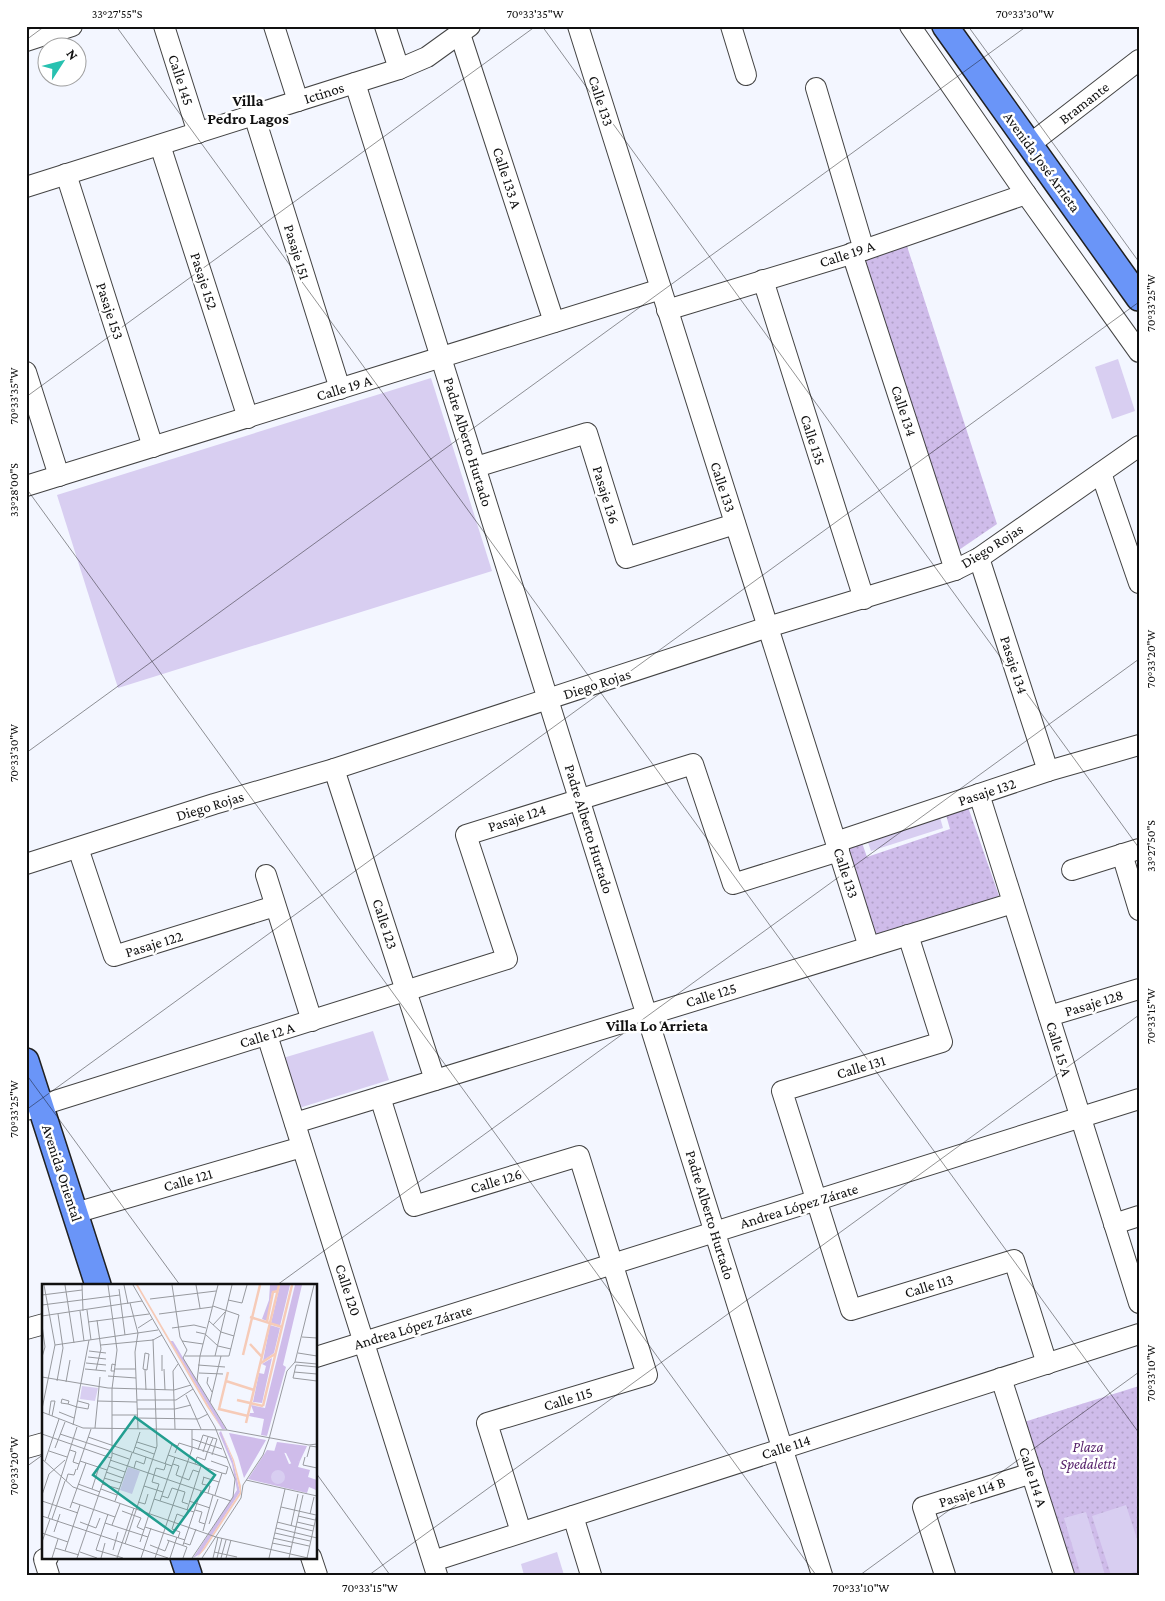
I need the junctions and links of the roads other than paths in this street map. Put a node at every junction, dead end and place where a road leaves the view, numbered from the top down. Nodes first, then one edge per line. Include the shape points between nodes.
1 (72, 26) edge
2 (164, 26) edge
3 (274, 26) edge
4 (385, 26) edge
5 (578, 26) edge
6 (732, 26) edge
7 (910, 26) edge
8 (944, 26) edge
9 (465, 30) edge
10 (26, 41) edge
11 (1139, 60) edge
12 (399, 69) junction
13 (746, 75) dead end
14 (355, 83) junction
15 (816, 88) dead end
16 (298, 101) junction
17 (254, 115) junction
18 (198, 133) junction
19 (160, 145) junction
20 (1029, 145) junction
21 (66, 174) junction
22 (26, 187) edge
23 (1019, 196) junction
24 (858, 251) junction
25 (763, 280) junction
26 (661, 289) junction
27 (1139, 298) edge
28 (668, 310) junction
29 (554, 322) junction
30 (1139, 352) edge
31 (441, 357) junction
32 (26, 372) edge
33 (340, 389) junction
34 (248, 418) junction
35 (1139, 446) edge
36 (153, 447) junction
37 (476, 468) junction
38 (1101, 473) junction
39 (59, 476) junction
40 (26, 486) edge
41 (735, 524) junction
42 (979, 558) junction
43 (955, 570) junction
44 (1139, 583) edge
45 (864, 599) junction
46 (768, 627) junction
47 (548, 700) junction
48 (1139, 745) edge
49 (693, 764) joint
50 (334, 769) junction
51 (1048, 771) junction
52 (979, 794) junction
53 (579, 798) junction
54 (837, 846) junction
55 (78, 848) junction
56 (1130, 852) edge
57 (26, 864) edge
58 (1072, 870) dead end
59 (266, 875) dead end
60 (1013, 903) junction
61 (275, 906) junction
62 (1139, 910) edge
63 (908, 935) junction
64 (869, 947) junction
65 (507, 959) joint
66 (1139, 989) edge
67 (406, 991) junction
68 (647, 1015) junction
69 (1049, 1016) junction
70 (312, 1021) junction
71 (267, 1035) junction
72 (26, 1061) edge
73 (436, 1080) junction
74 (380, 1097) junction
75 (1139, 1099) edge
76 (33, 1108) edge
77 (1080, 1117) junction
78 (295, 1123) junction
79 (302, 1147) junction
80 (816, 1200) junction
81 (75, 1213) junction
82 (1139, 1216) edge
83 (1114, 1224) junction
84 (715, 1232) junction
85 (612, 1264) junction
86 (98, 1284) edge
87 (1139, 1303) edge
88 (42, 1325) edge
89 (26, 1329) edge
90 (1139, 1334) edge
91 (364, 1342) junction
92 (318, 1356) edge
93 (1047, 1364) junction
94 (1001, 1378) junction
95 (42, 1444) edge
96 (26, 1448) edge
97 (783, 1448) junction
98 (1032, 1473) junction
99 (573, 1516) junction
100 (521, 1532) junction
101 (183, 1558) edge
102 (311, 1558) edge
103 (436, 1571) edge
104 (189, 1575) edge
105 (317, 1575) edge
106 (591, 1575) edge
107 (822, 1575) edge
108 (945, 1575) edge
109 (1064, 1575) edge

1 - 10 street
2 - 18 street, Calle 145
3 - 16 street
4 - 12 street
5 - 26 street, Calle 133
6 - 13 street
7 - 23 street
8 - 20 main road, Avenida José Arrieta
9 - 12 street, Ictinos via 427,57
9 - 29 street, Calle 133 A
11 - 20 street, Bramante
12 - 14 street, Ictinos
14 - 16 street, Ictinos
14 - 31 street, Padre Alberto Hurtado
15 - 24 street, Calle 134
16 - 17 street, Ictinos
17 - 18 street, Ictinos
17 - 33 street, Pasaje 151
18 - 19 street, Ictinos
19 - 21 street, Ictinos
19 - 34 street, Pasaje 152
20 - 27 main road, Avenida José Arrieta
21 - 22 street, Ictinos
21 - 36 street, Pasaje 153
23 - 24 street, Calle 19 A
23 - 30 street
24 - 25 street, Calle 19 A
24 - 43 street, Calle 134
25 - 28 street, Calle 19 A
25 - 45 street, Calle 135
26 - 28 street, Calle 133
26 - 29 street, Calle 19 A
28 - 41 street, Calle 133
29 - 31 street, Calle 19 A
31 - 33 street, Calle 19 A
31 - 37 street, Padre Alberto Hurtado
32 - 39 street
33 - 34 street, Calle 19 A
34 - 36 street, Calle 19 A
35 - 38 street, Diego Rojas
36 - 39 street, Calle 19 A
37 - 41 street, Pasaje 136 via 587,433 626,558
37 - 47 street, Padre Alberto Hurtado
38 - 42 street, Diego Rojas
38 - 44 street
39 - 40 street, Calle 19 A
41 - 46 street, Calle 133
42 - 43 street, Diego Rojas
42 - 51 street, Pasaje 134
43 - 45 street, Diego Rojas
45 - 46 street, Diego Rojas
46 - 47 street, Diego Rojas
46 - 54 street, Calle 133
47 - 50 street, Diego Rojas
47 - 53 street, Padre Alberto Hurtado
48 - 51 street, Pasaje 132
49 - 53 street, Pasaje 124
49 - 54 street, Pasaje 132 via 733,884
50 - 55 street, Diego Rojas
50 - 67 street, Calle 123
51 - 52 street, Pasaje 132
52 - 54 street, Pasaje 132
52 - 60 street, Calle 15 A
53 - 65 street, Pasaje 124 via 466,835
53 - 68 street, Padre Alberto Hurtado
54 - 64 street, Calle 133
55 - 57 street, Diego Rojas
55 - 61 street, Pasaje 122 via 114,956
56 - 58 street
56 - 62 street
59 - 61 street
60 - 63 street, Calle 125
60 - 69 street, Calle 15 A
61 - 70 street
63 - 64 street, Calle 125
63 - 80 street, Calle 131 via 942,1042 782,1091
64 - 68 street, Calle 125
65 - 67 street, Calle 12 A
66 - 69 street, Pasaje 128
67 - 70 street, Calle 12 A
67 - 73 street, Calle 123
68 - 73 street, Calle 125
68 - 84 street, Padre Alberto Hurtado
69 - 77 street, Calle 15 A
70 - 71 street, Calle 12 A
71 - 76 street, Calle 12 A
71 - 78 street, Calle 120
72 - 76 main road, Avenida Oriental
73 - 74 street, Calle 125
74 - 78 street, Calle 125
74 - 85 street, Calle 126 via 414,1206 579,1156
75 - 77 street, Andrea López Zárate
76 - 81 main road, Avenida Oriental
77 - 80 street, Andrea López Zárate
77 - 83 street, Calle 15 A
78 - 79 street, Calle 120
79 - 81 street, Calle 121
79 - 91 street, Calle 120
80 - 84 street, Andrea López Zárate
80 - 93 street, Calle 113 via 851,1310 1014,1260
81 - 86 main road, Avenida Oriental
82 - 83 street
83 - 87 street, Calle 15 A
84 - 85 street, Andrea López Zárate
84 - 97 street, Padre Alberto Hurtado
85 - 91 street, Andrea López Zárate
85 - 100 street, Calle 115 via 646,1375 487,1423
88 - 89 street
90 - 93 street, Calle 114
91 - 92 street, Andrea López Zárate
91 - 103 street, Calle 120
93 - 94 street, Calle 114
94 - 97 street, Calle 114
94 - 98 street, Calle 114 A
95 - 96 street
97 - 99 street, Calle 114
97 - 107 street, Padre Alberto Hurtado
98 - 108 street, Pasaje 114 B via 923,1507
98 - 109 street, Calle 114 A
99 - 100 street, Calle 114
99 - 106 street
100 - 103 street, Calle 114
101 - 104 main road
102 - 105 street

